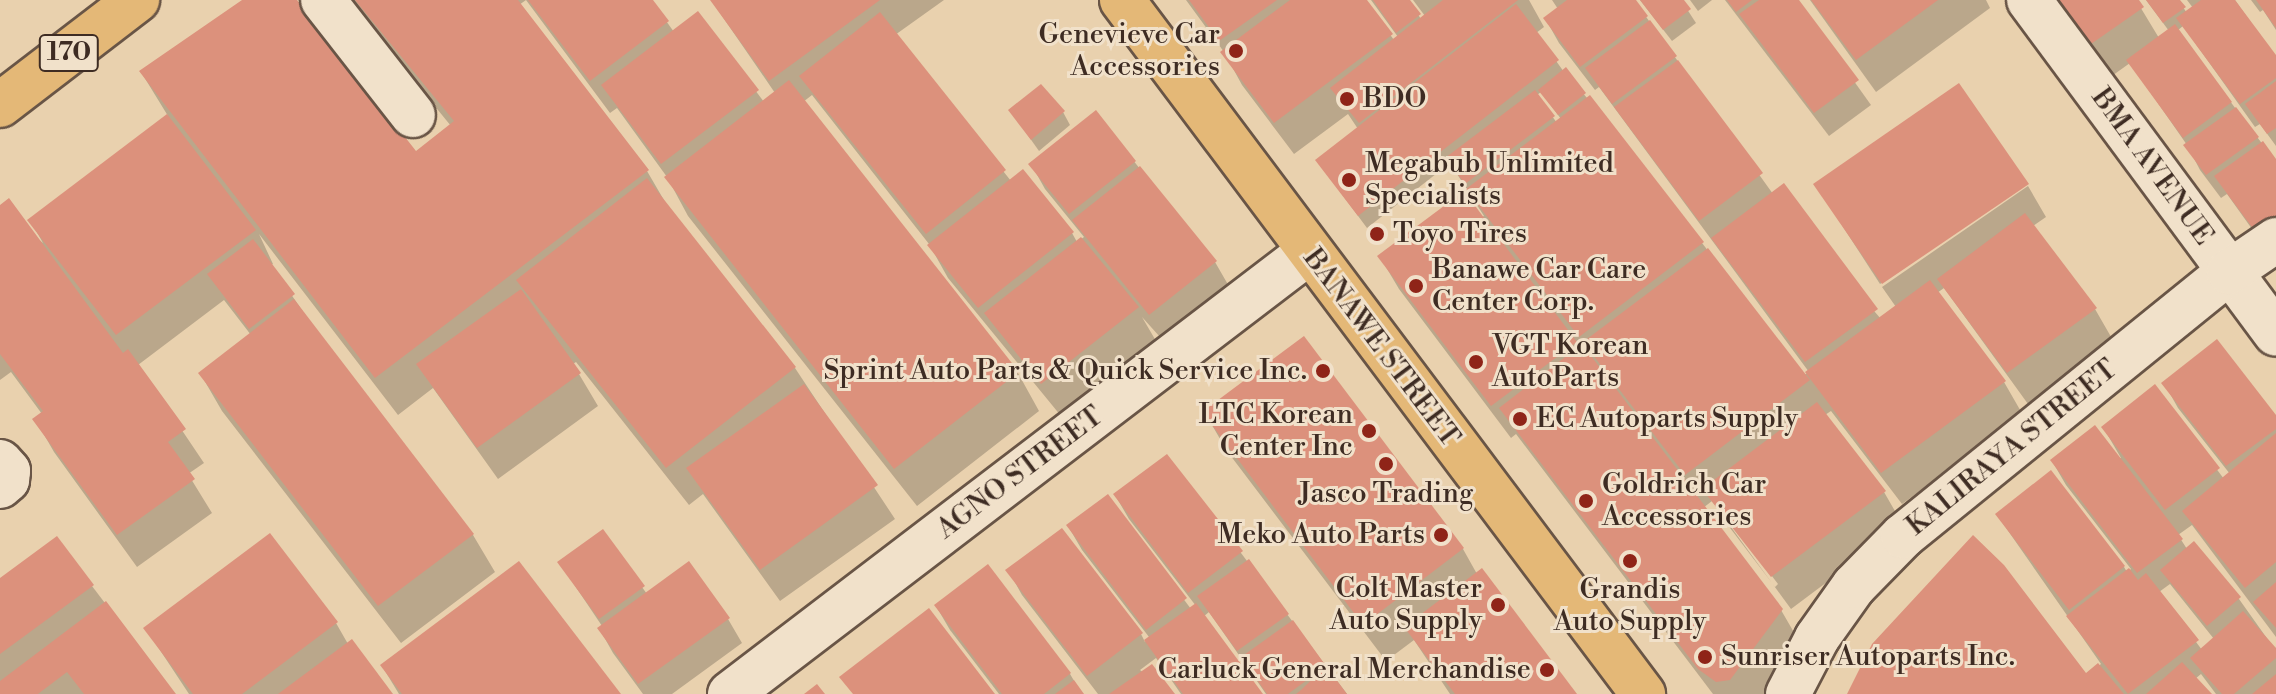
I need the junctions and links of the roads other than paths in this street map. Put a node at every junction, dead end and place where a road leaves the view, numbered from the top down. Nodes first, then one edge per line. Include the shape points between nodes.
1 (137, 0) edge
2 (323, 0) edge
3 (1122, 0) edge
4 (2029, 0) edge
5 (0, 105) edge
6 (413, 115) dead end
7 (2276, 240) edge
8 (1309, 252) junction
9 (2229, 272) junction
10 (2276, 334) edge
11 (0, 462) edge
12 (0, 486) edge
13 (730, 694) edge
14 (1643, 694) edge
15 (1788, 694) edge

1 - 5 main road, 170
2 - 6 street
3 - 8 main road, BANAWE STREET
4 - 9 street, BMA AVENUE
7 - 9 street, KALIRAYA STREET
8 - 13 street, AGNO STREET
8 - 14 main road, BANAWE STREET
9 - 10 street, BMA AVENUE
9 - 15 street, KALIRAYA STREET via 1903,536 1854,586 1817,638
11 - 12 street via 8,471

